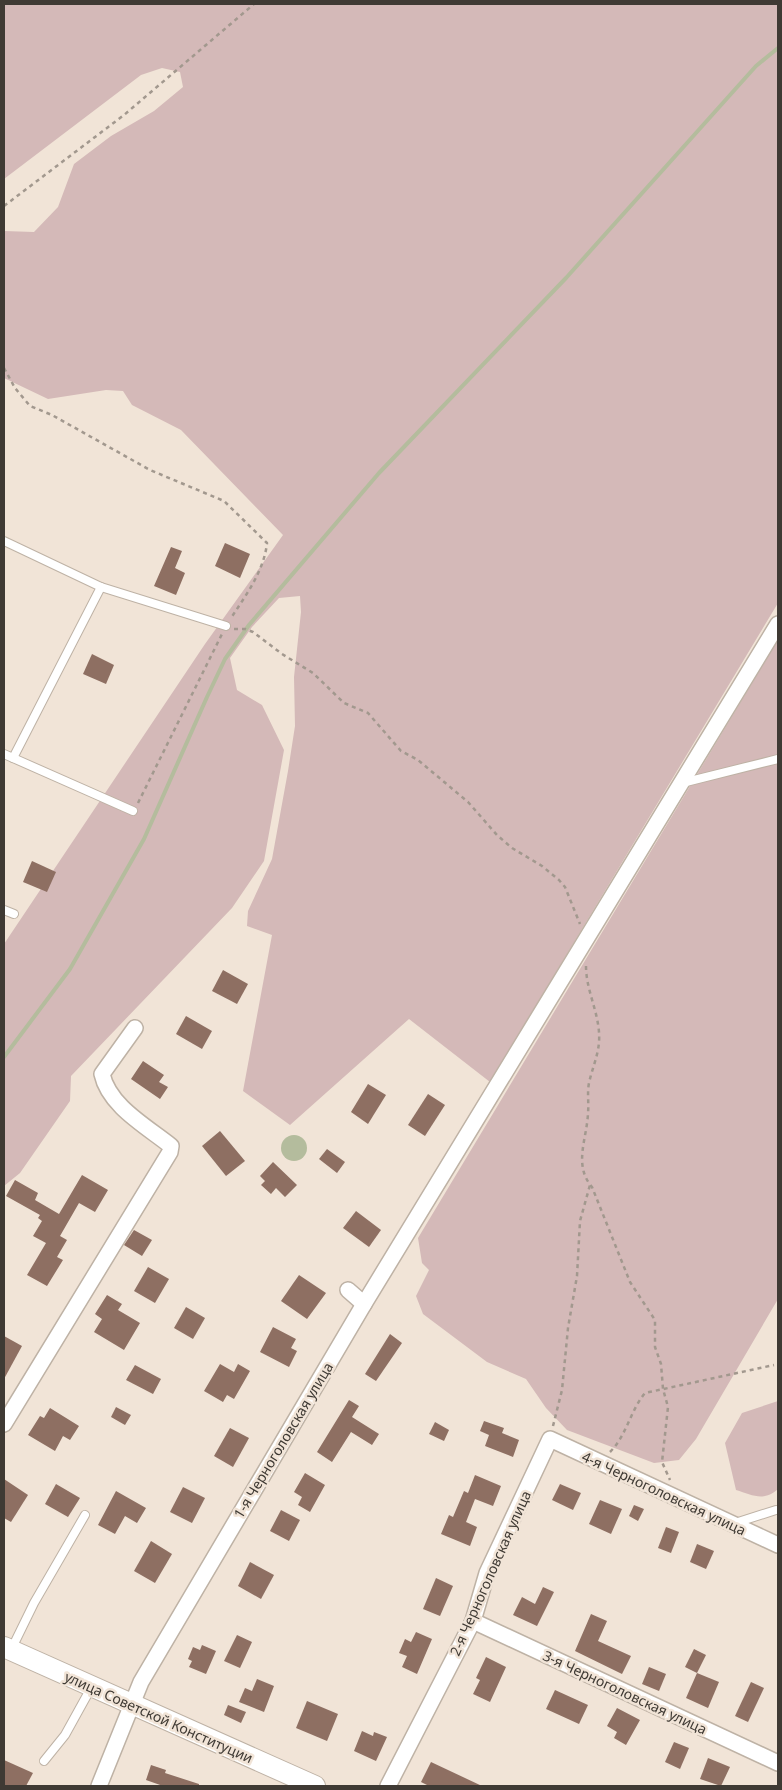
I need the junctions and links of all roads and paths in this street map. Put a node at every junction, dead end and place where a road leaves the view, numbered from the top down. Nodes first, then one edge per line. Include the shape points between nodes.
1 (254, 4) edge
2 (4, 206) edge
3 (4, 368) edge
4 (4, 541) edge
5 (101, 587) junction
6 (778, 624) edge
7 (226, 626) junction
8 (4, 754) edge
9 (13, 758) junction
10 (778, 759) edge
11 (682, 783) junction
12 (134, 811) joint
13 (4, 910) edge
14 (14, 914) dead end
15 (587, 936) junction
16 (584, 960) dead end
17 (135, 1028) dead end
18 (590, 1184) junction
19 (348, 1290) dead end
20 (364, 1304) junction
21 (774, 1365) dead end
22 (663, 1389) junction
23 (4, 1424) edge
24 (550, 1440) junction
25 (593, 1460) junction
26 (684, 1502) junction
27 (778, 1512) edge
28 (85, 1515) dead end
29 (731, 1524) junction
30 (778, 1545) edge
31 (472, 1621) junction
32 (7, 1648) edge
33 (91, 1688) junction
34 (130, 1705) junction
35 (44, 1760) dead end
36 (778, 1763) edge
37 (99, 1786) edge
38 (315, 1786) edge
39 (388, 1786) edge

1 - 2 path via 124,115
3 - 7 path via 30,406 150,470 224,500 267,543 256,577
4 - 5 lane
5 - 7 lane
5 - 9 lane
6 - 11 street, 1-я Черноголовская улица
7 - 12 path
7 - 15 path via 253,632 313,673 344,703 368,713 401,751 418,760 468,802 497,836 559,880
8 - 9 lane
9 - 12 lane
10 - 11 lane
11 - 15 street, 1-я Черноголовская улица
13 - 14 lane
15 - 20 street, 1-я Черноголовская улица
16 - 18 path via 600,1042 589,1081 584,1131 582,1163 584,1177
17 - 23 street via 102,1074 104,1087 112,1098 171,1146 170,1152
18 - 22 path via 630,1282 655,1320 655,1348 661,1364
18 - 24 path via 580,1221 577,1276 562,1390
19 - 20 street
20 - 34 street, 1-я Черноголовская улица
21 - 22 path
22 - 25 path via 645,1393 620,1442 610,1452
22 - 26 path via 668,1407 662,1462
24 - 25 street, 4-я Черноголовская улица
24 - 31 street, 2-я Черноголовская улица via 487,1574
25 - 26 street, 4-я Черноголовская улица
26 - 29 street, 4-я Черноголовская улица
27 - 29 lane
28 - 32 lane
29 - 30 street, 4-я Черноголовская улица
31 - 36 street, 3-я Черноголовская улица
31 - 39 street, 2-я Черноголовская улица
32 - 33 street, улица Советской Конституции
33 - 34 street, улица Советской Конституции
33 - 35 lane via 65,1735
34 - 37 street, 1-я Черноголовская улица
34 - 38 street, улица Советской Конституции

